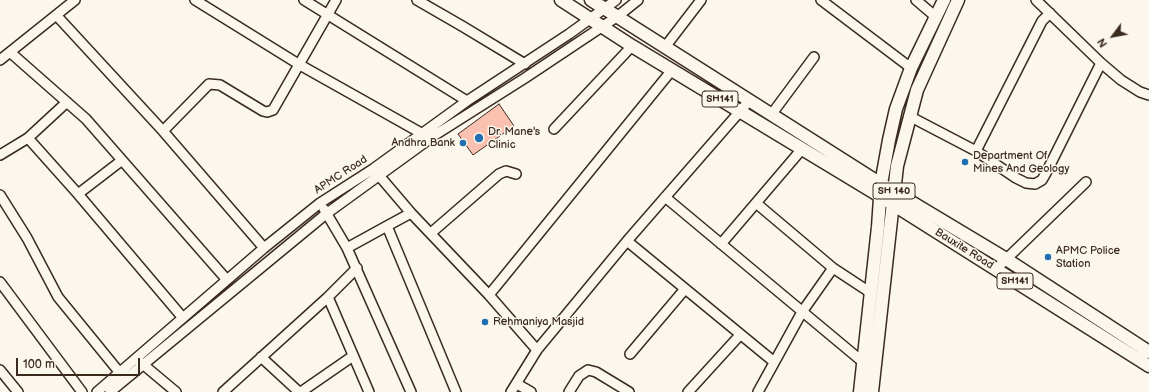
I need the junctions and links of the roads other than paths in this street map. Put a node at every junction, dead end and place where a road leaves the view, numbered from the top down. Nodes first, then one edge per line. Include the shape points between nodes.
1 (195, 0) edge
2 (304, 0) edge
3 (336, 0) edge
4 (417, 0) edge
5 (561, 0) edge
6 (592, 0) edge
7 (616, 0) edge
8 (638, 0) edge
9 (701, 0) edge
10 (821, 0) edge
11 (916, 0) edge
12 (944, 0) edge
13 (958, 0) edge
14 (1036, 0) edge
15 (73, 1) edge
16 (606, 8) junction
17 (1050, 13) junction
18 (329, 15) junction
19 (57, 16) junction
20 (618, 16) junction
21 (936, 17) junction
22 (590, 19) junction
23 (601, 26) junction
24 (632, 46) junction
25 (665, 47) junction
26 (11, 53) junction
27 (814, 56) dead end
28 (0, 60) edge
29 (1100, 63) junction
30 (525, 64) junction
31 (300, 65) junction
32 (911, 68) junction
33 (672, 70) junction
34 (1149, 95) edge
35 (467, 101) junction
36 (749, 101) junction
37 (67, 102) junction
38 (741, 111) junction
39 (771, 115) junction
40 (909, 116) junction
41 (554, 129) dead end
42 (163, 131) junction
43 (421, 133) junction
44 (28, 138) junction
45 (802, 149) junction
46 (976, 151) junction
47 (0, 155) edge
48 (121, 161) junction
49 (376, 172) junction
50 (516, 174) dead end
51 (1086, 182) dead end
52 (881, 190) junction
53 (894, 192) junction
54 (78, 194) junction
55 (0, 195) edge
56 (665, 197) junction
57 (320, 203) junction
58 (756, 203) junction
59 (892, 204) junction
60 (411, 213) junction
61 (326, 214) junction
62 (388, 226) junction
63 (431, 233) junction
64 (627, 241) junction
65 (721, 244) junction
66 (264, 248) junction
67 (347, 248) junction
68 (1006, 259) junction
69 (357, 268) junction
70 (833, 268) junction
71 (996, 269) junction
72 (227, 280) junction
73 (0, 282) edge
74 (685, 289) junction
75 (871, 293) junction
76 (489, 295) junction
77 (328, 297) junction
78 (802, 312) junction
79 (183, 318) junction
80 (1093, 323) junction
81 (740, 335) junction
82 (537, 350) junction
83 (1149, 352) edge
84 (630, 354) dead end
85 (353, 356) junction
86 (262, 357) junction
87 (140, 362) junction
88 (774, 362) junction
89 (864, 363) junction
90 (1149, 366) edge
91 (0, 370) edge
92 (120, 373) junction
93 (517, 384) junction
94 (18, 392) edge
95 (82, 392) edge
96 (97, 392) edge
97 (110, 392) edge
98 (176, 392) edge
99 (223, 392) edge
100 (300, 392) edge
101 (369, 392) edge
102 (411, 392) edge
103 (456, 392) edge
104 (511, 392) edge
105 (531, 392) edge
106 (569, 392) edge
107 (629, 392) edge
108 (688, 392) edge
109 (758, 392) edge
110 (860, 392) edge
111 (872, 392) edge

1 - 31 street
2 - 18 street
3 - 18 street
4 - 30 street
5 - 22 main road, SH141
6 - 16 main road
7 - 16 street, APMC Road
8 - 20 street, APMC Road
9 - 25 street
10 - 32 street
11 - 21 street
12 - 21 main road, SH 140
13 - 40 main road, SH 140 via 917,90
14 - 17 street
15 - 19 street
16 - 20 main road
16 - 22 street, APMC Road
17 - 29 street
17 - 46 street via 1042,21
18 - 31 street
18 - 35 street
19 - 26 street
19 - 42 street
20 - 23 street, APMC Road
20 - 25 main road
21 - 32 main road, SH 140
22 - 23 main road, SH141
22 - 30 street, APMC Road
23 - 24 main road, SH141
23 - 49 street, APMC Road via 525,78
24 - 33 main road, SH141
24 - 41 street
25 - 36 main road
26 - 28 street
26 - 37 street
27 - 39 street
29 - 34 street via 1121,80
29 - 46 street via 1042,180 1035,184 1026,183
30 - 35 street, APMC Road
31 - 42 street via 277,106 270,112 260,109 220,85 209,84
31 - 43 street
32 - 52 main road, SH 140 via 896,109
33 - 38 main road, SH141
33 - 76 street
35 - 43 street, APMC Road
36 - 38 street
36 - 39 main road
37 - 44 street
37 - 48 street via 86,119
38 - 45 main road, SH141
38 - 56 street
39 - 52 main road
40 - 46 street
40 - 53 main road, SH 140 via 897,166
42 - 66 street
43 - 49 street, APMC Road
44 - 47 street
44 - 54 street
45 - 52 main road, SH141
45 - 58 street
48 - 54 street
48 - 72 street
49 - 57 street, APMC Road
49 - 60 street
49 - 61 street, APMC Road
50 - 63 street via 506,171 499,174
51 - 68 street
52 - 53 main road
52 - 59 main road, Bauxite Road / SH141
52 - 75 main road, SH 140
53 - 59 main road, SH 140
53 - 68 main road
54 - 79 street
55 - 92 street via 27,238 58,297
56 - 64 street
56 - 65 street
57 - 61 street
57 - 66 street, APMC Road
58 - 65 street
58 - 70 street
59 - 71 main road, Bauxite Road / SH141
59 - 111 main road, SH 140
60 - 62 street
60 - 63 street
61 - 67 street
61 - 87 street, APMC Road
62 - 67 street
62 - 103 street
63 - 76 street
64 - 74 street
64 - 82 street
65 - 78 street
66 - 72 street, APMC Road
67 - 69 street
68 - 71 street
68 - 80 main road
69 - 77 street
69 - 102 street
70 - 75 street
70 - 78 street
71 - 80 main road, Bauxite Road / SH141
72 - 79 street, APMC Road
73 - 95 street
74 - 81 street
74 - 84 street
75 - 89 main road, SH 140
76 - 82 street
77 - 85 street
77 - 86 street
78 - 88 street
78 - 89 street
79 - 87 street, APMC Road
80 - 83 main road
80 - 90 main road, Bauxite Road / SH141
81 - 88 street
81 - 108 street
82 - 93 street
85 - 100 street
85 - 101 street
86 - 99 street
86 - 100 street
87 - 92 street, APMC Road
87 - 97 street, APMC Road
87 - 98 street
88 - 109 street
89 - 110 main road, SH 140
91 - 94 street
92 - 96 street, APMC Road
93 - 104 street
93 - 105 street
106 - 107 street via 579,376 588,370 596,372

